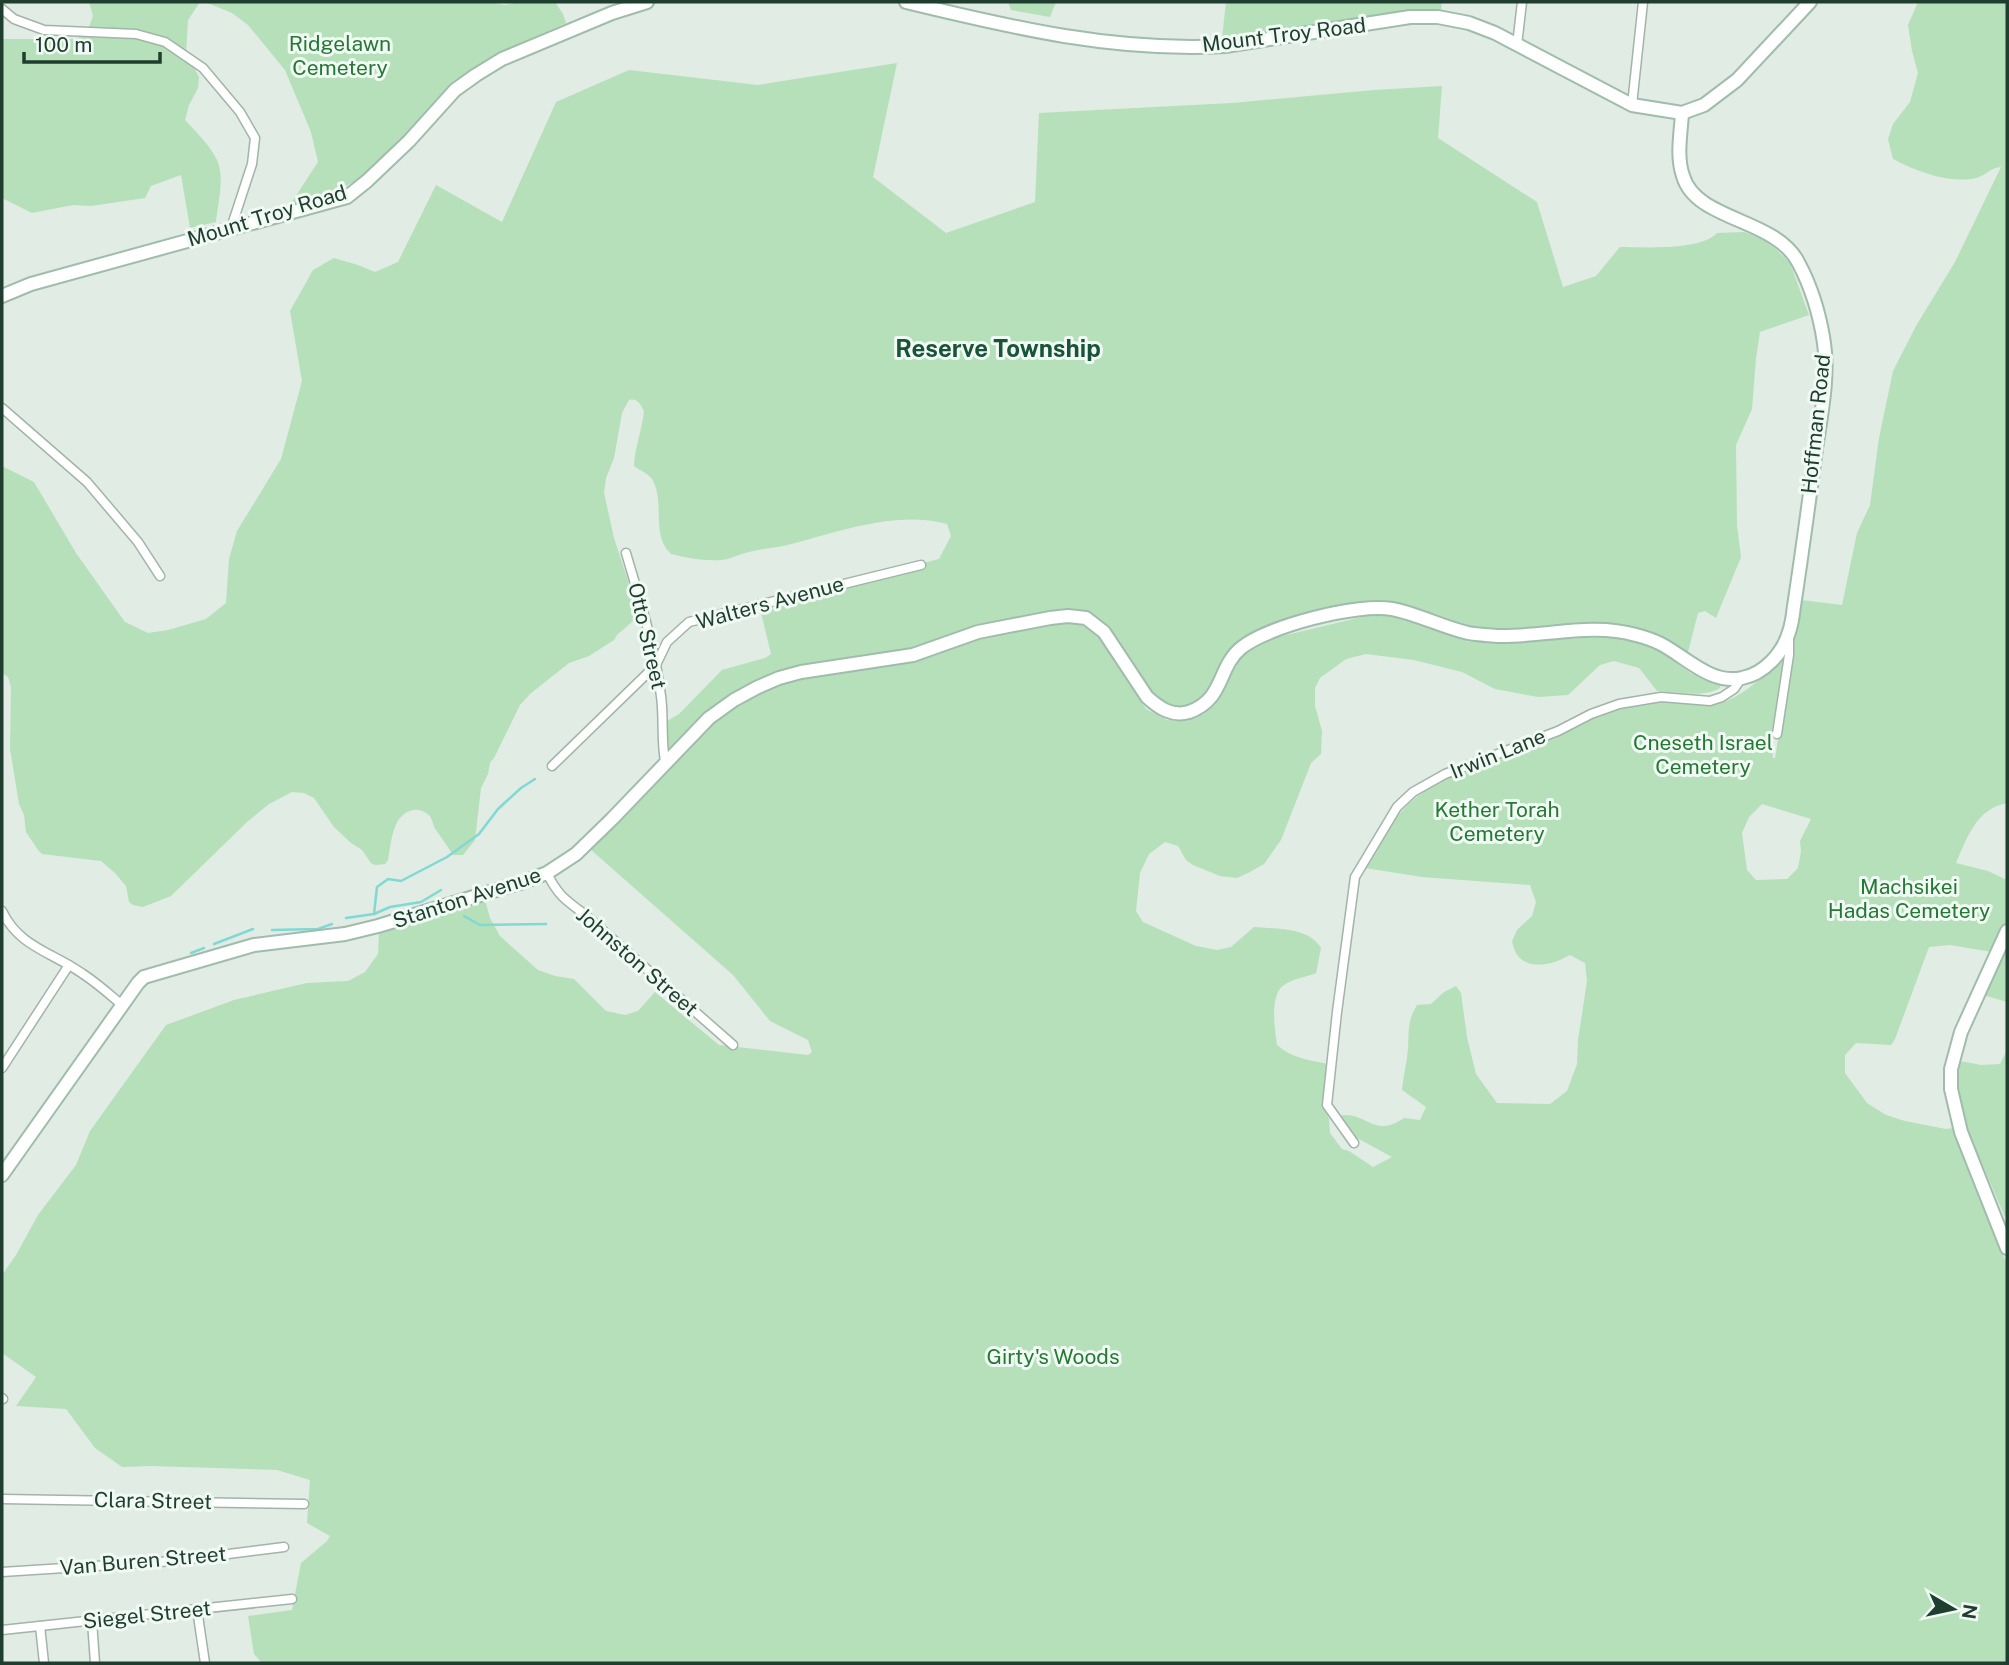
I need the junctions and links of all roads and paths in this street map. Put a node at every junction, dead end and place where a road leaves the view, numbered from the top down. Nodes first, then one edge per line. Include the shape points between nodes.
1 (647, 2) edge
2 (906, 2) edge
3 (1522, 2) edge
4 (1643, 2) edge
5 (1810, 2) edge
6 (2, 9) edge
7 (1517, 45) junction
8 (1632, 105) junction
9 (1682, 113) junction
10 (231, 228) junction
11 (2, 296) edge
12 (4, 415) edge
13 (626, 553) dead end
14 (921, 565) dead end
15 (160, 576) dead end
16 (1789, 633) junction
17 (656, 665) junction
18 (1741, 679) junction
19 (1777, 734) dead end
20 (665, 761) junction
21 (552, 766) dead end
22 (547, 873) junction
23 (2, 911) edge
24 (2007, 931) edge
25 (69, 965) junction
26 (122, 1005) junction
27 (733, 1045) dead end
28 (2, 1068) edge
29 (1354, 1143) dead end
30 (2, 1175) edge
31 (2007, 1248) edge
32 (2, 1499) edge
33 (304, 1504) dead end
34 (284, 1548) dead end
35 (2, 1572) edge
36 (292, 1599) dead end
37 (197, 1609) junction
38 (92, 1621) junction
39 (40, 1626) junction
40 (2, 1630) edge
41 (44, 1663) edge
42 (95, 1663) edge
43 (205, 1663) edge

1 - 10 street, Mount Troy Road via 484,70 455,90 409,141 346,197
2 - 7 street, Mount Troy Road via 1006,26 1115,44 1225,46 1410,17 1438,17 1469,23
3 - 7 street
4 - 8 street
5 - 9 street via 1737,80 1704,105
6 - 10 street via 14,19 44,30 136,34 165,43 203,68 255,138 252,164
7 - 8 street, Mount Troy Road
8 - 9 street, Mount Troy Road
9 - 16 street, Hoffman Road via 1679,160 1683,178 1694,195 1712,207 1787,246 1813,298 1824,343 1823,397
10 - 11 street, Mount Troy Road
12 - 15 street via 87,482
13 - 17 street, Otto Street
14 - 17 street, Walters Avenue via 689,622 667,642
16 - 18 street, Hoffman Road via 1775,658
16 - 19 street, Hoffman Road
17 - 20 street, Otto Street
17 - 21 street, Walters Avenue
18 - 20 street, Stanton Avenue via 1709,673 1661,644 1634,634 1605,630 1478,634 1372,607 1273,631 1248,643 1232,658 1202,707 1176,713 1165,711 1147,697 1104,632 1086,618 1059,617 978,632 913,655 779,678 709,718
18 - 29 street, Irwin Lane via 1728,693 1710,701 1661,696 1591,714 1445,774 1397,807 1355,877 1340,984 1327,1105
20 - 22 street, Stanton Avenue via 586,845
22 - 26 street, Stanton Avenue via 378,926 254,945 144,977
22 - 27 street, Johnston Street via 555,890
23 - 25 street via 26,942
24 - 31 street via 1961,1032 1951,1069 1961,1132
25 - 26 street
25 - 28 street
26 - 30 street, Stanton Avenue
32 - 33 street, Clara Street
34 - 35 street, Van Buren Street
36 - 37 street, Siegel Street
37 - 38 street, Siegel Street
37 - 43 street
38 - 39 street, Siegel Street
38 - 42 street
39 - 40 street, Siegel Street
39 - 41 street

